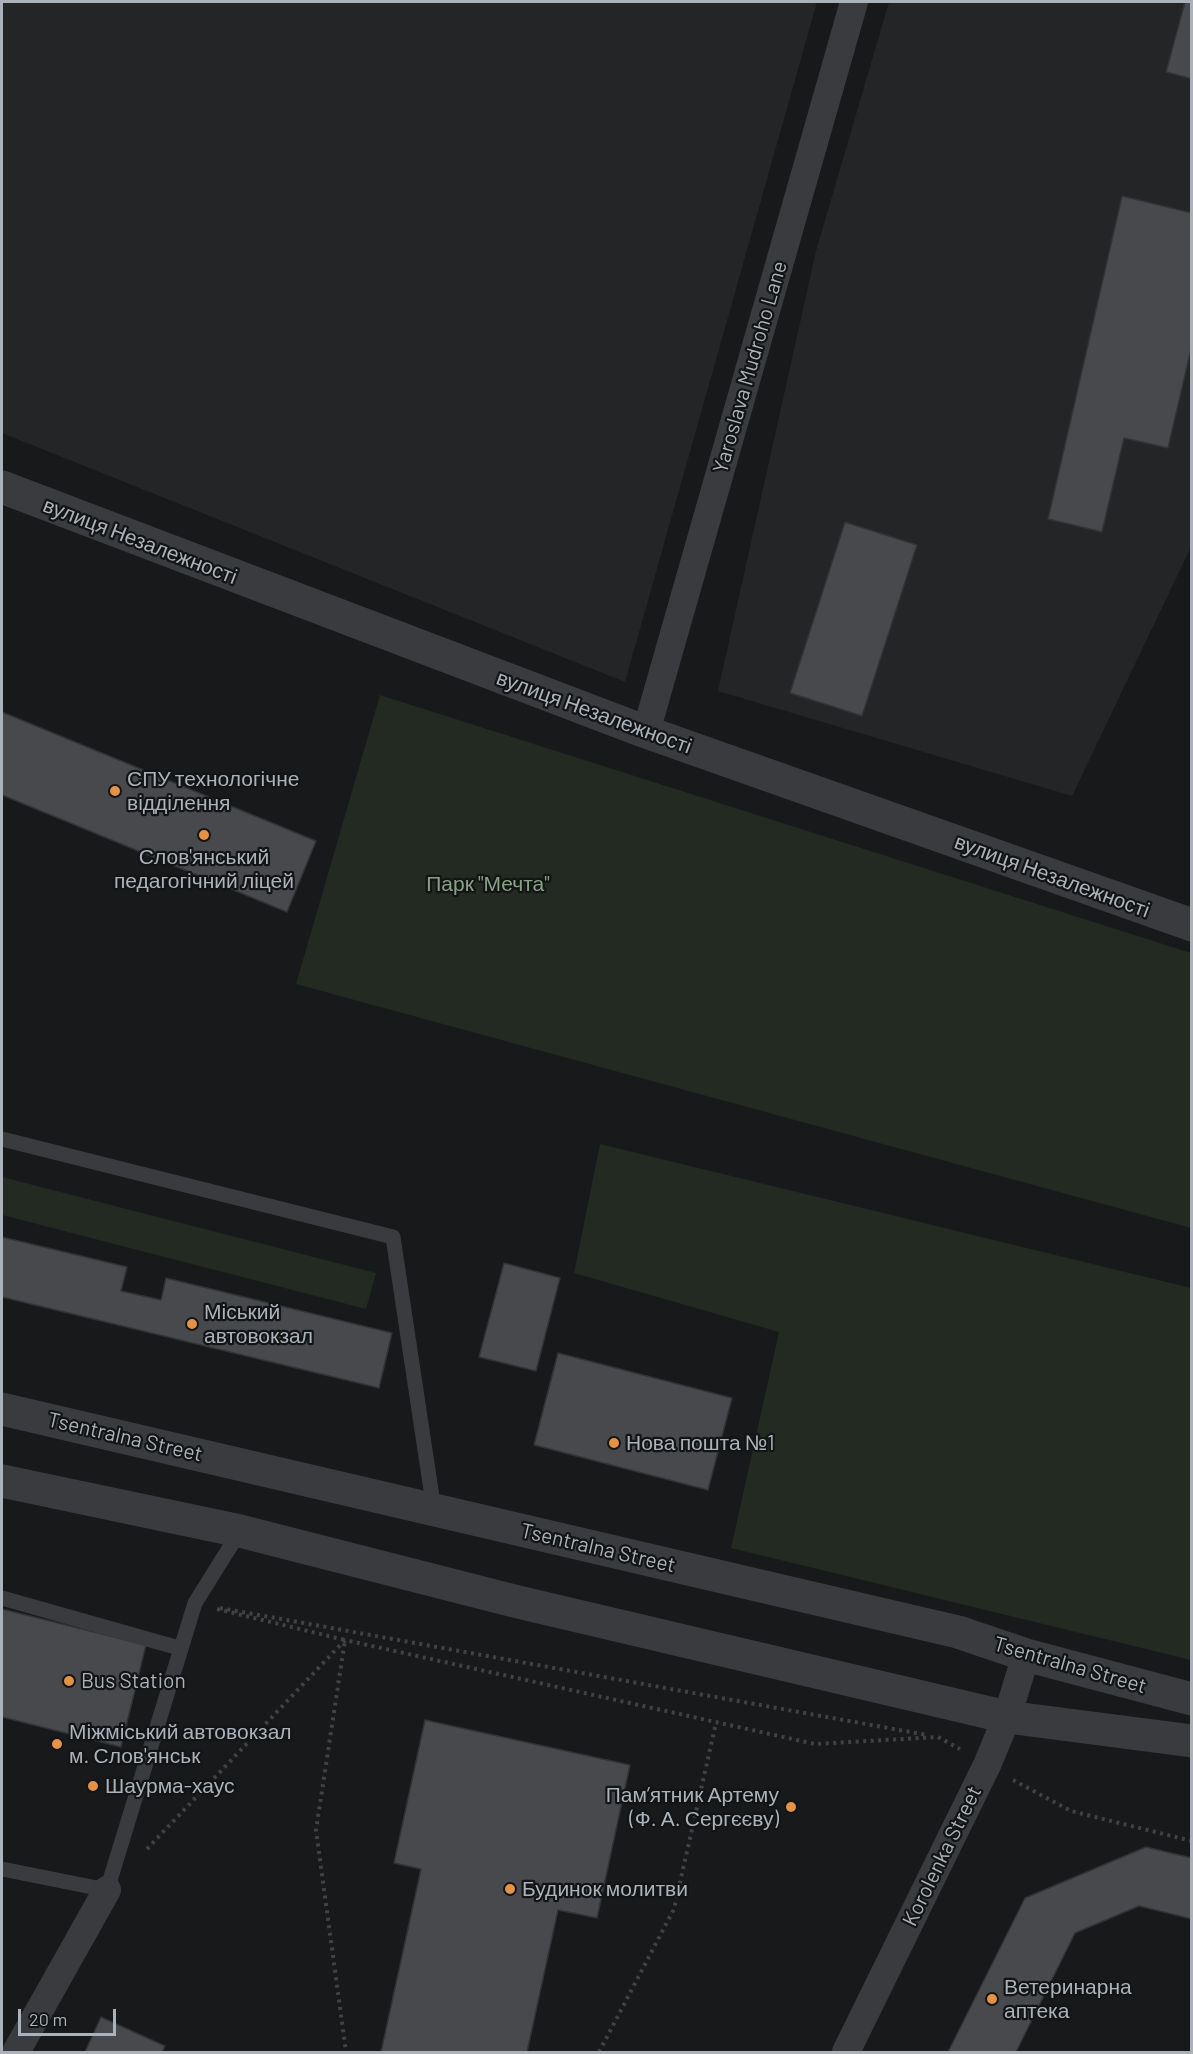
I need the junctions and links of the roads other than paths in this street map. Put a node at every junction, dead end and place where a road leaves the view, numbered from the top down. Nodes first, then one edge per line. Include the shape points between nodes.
1 (854, 2) edge
2 (2, 487) edge
3 (646, 732) junction
4 (1191, 926) edge
5 (2, 1139) edge
6 (2, 1409) edge
7 (2, 1480) edge
8 (434, 1510) junction
9 (240, 1531) junction
10 (2, 1598) edge
11 (179, 1648) junction
12 (1026, 1655) junction
13 (1191, 1699) edge
14 (1007, 1717) junction
15 (1191, 1741) edge
16 (2, 1869) edge
17 (107, 1890) junction
18 (16, 2052) edge
19 (846, 2052) edge

1 - 3 street, Yaroslava Mudroho Lane
2 - 3 street, вулиця Незалежності
3 - 4 street, вулиця Незалежності
5 - 8 lane via 393,1237
6 - 8 street, Tsentralna Street
7 - 9 street
8 - 12 street, Tsentralna Street via 958,1632
9 - 11 lane via 195,1603
9 - 14 street via 514,1601
10 - 11 lane
11 - 17 lane
12 - 13 street, Tsentralna Street
12 - 14 street, Korolenka Street
14 - 15 street
14 - 19 street, Korolenka Street
16 - 17 lane
17 - 18 street

